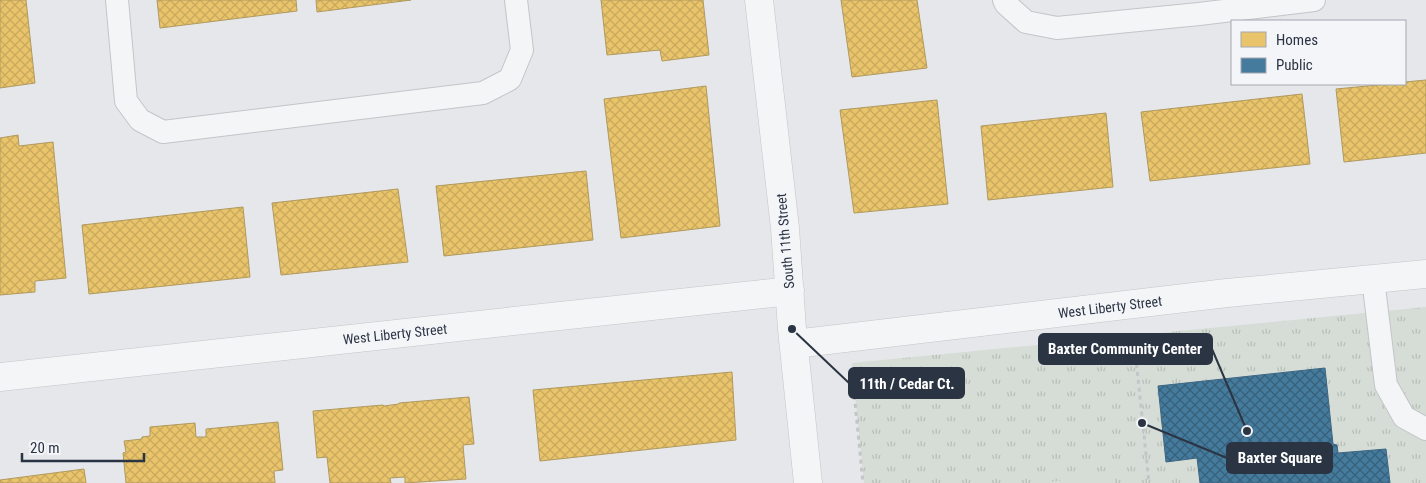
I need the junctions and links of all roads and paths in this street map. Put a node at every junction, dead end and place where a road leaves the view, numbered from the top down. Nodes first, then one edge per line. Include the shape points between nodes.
1 (117, 0) edge
2 (516, 0) edge
3 (758, 0) edge
4 (1004, 0) edge
5 (1314, 0) edge
6 (1426, 274) edge
7 (1373, 280) junction
8 (790, 291) junction
9 (1134, 336) dead end
10 (794, 344) junction
11 (851, 366) dead end
12 (0, 377) edge
13 (1426, 429) edge
14 (808, 483) edge
15 (863, 483) edge
16 (1149, 483) edge

1 - 2 lane via 126,101 140,120 163,132 483,93 510,79 522,50
3 - 8 street, South 11th Street
4 - 5 lane via 1026,22 1056,28
6 - 7 street, West Liberty Street
7 - 10 street, West Liberty Street via 1227,293
7 - 13 lane via 1386,385 1404,417
8 - 10 street, South 11th Street
8 - 12 street, West Liberty Street
9 - 16 path
10 - 14 street, South 11th Street
11 - 15 path

